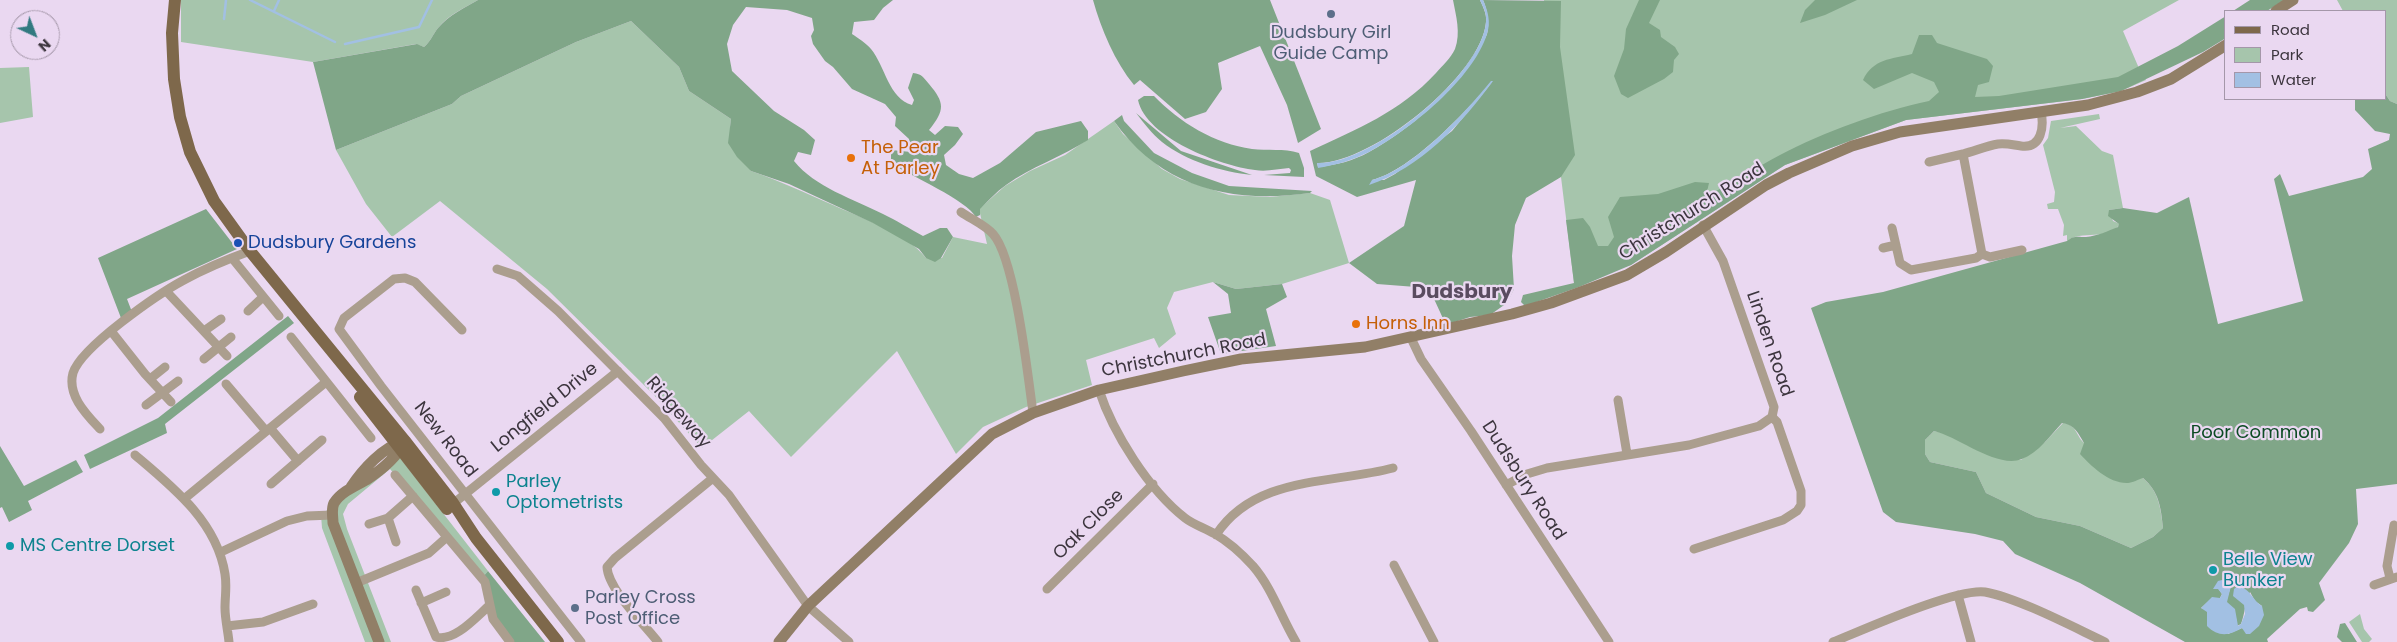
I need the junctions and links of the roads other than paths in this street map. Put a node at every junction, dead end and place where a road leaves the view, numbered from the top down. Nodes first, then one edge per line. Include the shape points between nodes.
1 (175, 0) edge
2 (2292, 0) edge
3 (2277, 10) edge
4 (2224, 45) edge
5 (2041, 112) junction
6 (1963, 154) junction
7 (1928, 162) dead end
8 (961, 212) dead end
9 (1703, 226) junction
10 (1892, 228) dead end
11 (1896, 245) junction
12 (1882, 248) dead end
13 (2022, 250) dead end
14 (250, 251) junction
15 (1982, 254) junction
16 (232, 258) junction
17 (497, 269) dead end
18 (167, 292) junction
19 (263, 297) junction
20 (248, 311) dead end
21 (279, 316) dead end
22 (221, 319) dead end
23 (462, 330) dead end
24 (204, 331) junction
25 (111, 332) junction
26 (231, 337) dead end
27 (291, 337) dead end
28 (1411, 338) junction
29 (219, 347) junction
30 (227, 356) dead end
31 (204, 359) dead end
32 (165, 367) dead end
33 (618, 371) junction
34 (150, 379) junction
35 (178, 381) dead end
36 (326, 382) junction
37 (226, 384) dead end
38 (1099, 390) junction
39 (162, 393) junction
40 (1618, 400) dead end
41 (171, 402) dead end
42 (146, 405) dead end
43 (1033, 413) junction
44 (1772, 418) junction
45 (100, 429) dead end
46 (268, 429) junction
47 (370, 438) dead end
48 (322, 440) dead end
49 (400, 445) junction
50 (1627, 454) junction
51 (135, 455) dead end
52 (298, 461) junction
53 (1393, 468) dead end
54 (395, 475) dead end
55 (713, 478) junction
56 (271, 484) dead end
57 (1153, 484) junction
58 (1506, 485) junction
59 (465, 493) junction
60 (413, 496) junction
61 (184, 499) junction
62 (450, 506) junction
63 (332, 515) junction
64 (388, 518) junction
65 (369, 524) dead end
66 (2394, 525) dead end
67 (1216, 534) junction
68 (447, 537) junction
69 (396, 542) dead end
70 (1694, 549) dead end
71 (221, 552) junction
72 (1394, 565) dead end
73 (2394, 578) edge
74 (356, 583) junction
75 (2374, 585) dead end
76 (1048, 589) dead end
77 (416, 590) dead end
78 (446, 592) dead end
79 (1958, 595) junction
80 (421, 603) junction
81 (313, 604) dead end
82 (490, 605) junction
83 (808, 606) junction
84 (227, 626) junction
85 (229, 642) edge
86 (379, 642) edge
87 (510, 642) edge
88 (559, 642) edge
89 (581, 642) edge
90 (658, 642) edge
91 (779, 642) edge
92 (849, 642) edge
93 (1296, 642) edge
94 (1434, 642) edge
95 (1608, 642) edge
96 (1832, 642) edge
97 (1971, 642) edge
98 (2105, 642) edge

1 - 14 main road via 172,33 174,79 190,152 214,201
2 - 3 main road
4 - 5 main road, Christchurch Road via 2170,79 2137,92
5 - 6 street via 2041,136 2035,143 2028,146 1998,144
5 - 9 main road, Christchurch Road via 1946,123 1852,146 1781,177
6 - 7 street
6 - 15 street
8 - 43 street via 993,235 1006,261
9 - 28 main road, Christchurch Road via 1627,274 1551,303
9 - 44 street, Linden Road via 1723,261 1774,407
10 - 11 street
11 - 12 street
11 - 15 street via 1900,262 1911,270 1976,258
13 - 15 street via 1990,257
14 - 16 street
14 - 49 main road via 321,340 362,402
16 - 18 street via 183,280
16 - 19 street
17 - 33 street, Ridgeway via 518,276
18 - 24 street
18 - 25 street
19 - 20 street
19 - 21 street
22 - 24 street
23 - 59 street, New Road via 415,282 405,278 394,279 344,318 339,329
24 - 29 street
25 - 34 street
25 - 45 street via 80,358 73,374 74,396
26 - 29 street
27 - 36 street
28 - 38 main road, Christchurch Road via 1365,347 1241,359
28 - 58 street, Dudsbury Road via 1421,359
29 - 30 street
29 - 31 street
32 - 34 street
33 - 55 street, Ridgeway via 664,418
33 - 59 street, Longfield Drive
34 - 39 street
35 - 39 street
36 - 46 street
36 - 47 street
37 - 46 street
38 - 43 main road, Christchurch Road
38 - 57 street via 1105,410
39 - 41 street
39 - 42 street
40 - 50 street
43 - 83 main road, Christchurch Road via 992,434
44 - 50 street, Linden Road via 1758,426 1689,445
44 - 70 street via 1777,422 1801,491 1801,505 1797,512 1783,520
46 - 52 street
46 - 61 street
48 - 52 street
49 - 62 main road
49 - 63 main road via 368,478 350,488 334,504
50 - 58 street, Linden Road via 1546,468
51 - 61 street
52 - 56 street
53 - 67 street via 1288,486 1256,499 1232,516
54 - 60 street
55 - 83 street, Ridgeway via 729,495
55 - 90 street via 607,567 616,589
57 - 67 street via 1185,518
57 - 76 street, Oak Close
58 - 95 street, Dudsbury Road
59 - 62 street, Longfield Drive
59 - 89 street, New Road
60 - 64 street
60 - 68 street
61 - 71 street via 215,538
62 - 88 main road
63 - 71 street via 287,521
63 - 74 main road
64 - 65 street
64 - 69 street
66 - 73 street via 2387,566
67 - 93 street via 1262,578
68 - 74 street via 429,553
68 - 82 street via 485,582
71 - 84 street via 228,589
72 - 94 street
73 - 75 street
74 - 86 main road
77 - 80 street
78 - 80 street
79 - 96 street
79 - 97 street
79 - 98 street via 1983,592 2013,601
80 - 82 street via 436,637 443,640 452,638
81 - 84 street via 263,622
82 - 87 street via 493,619
83 - 91 main road, Christchurch Road
83 - 92 street, Ridgeway
84 - 85 street

